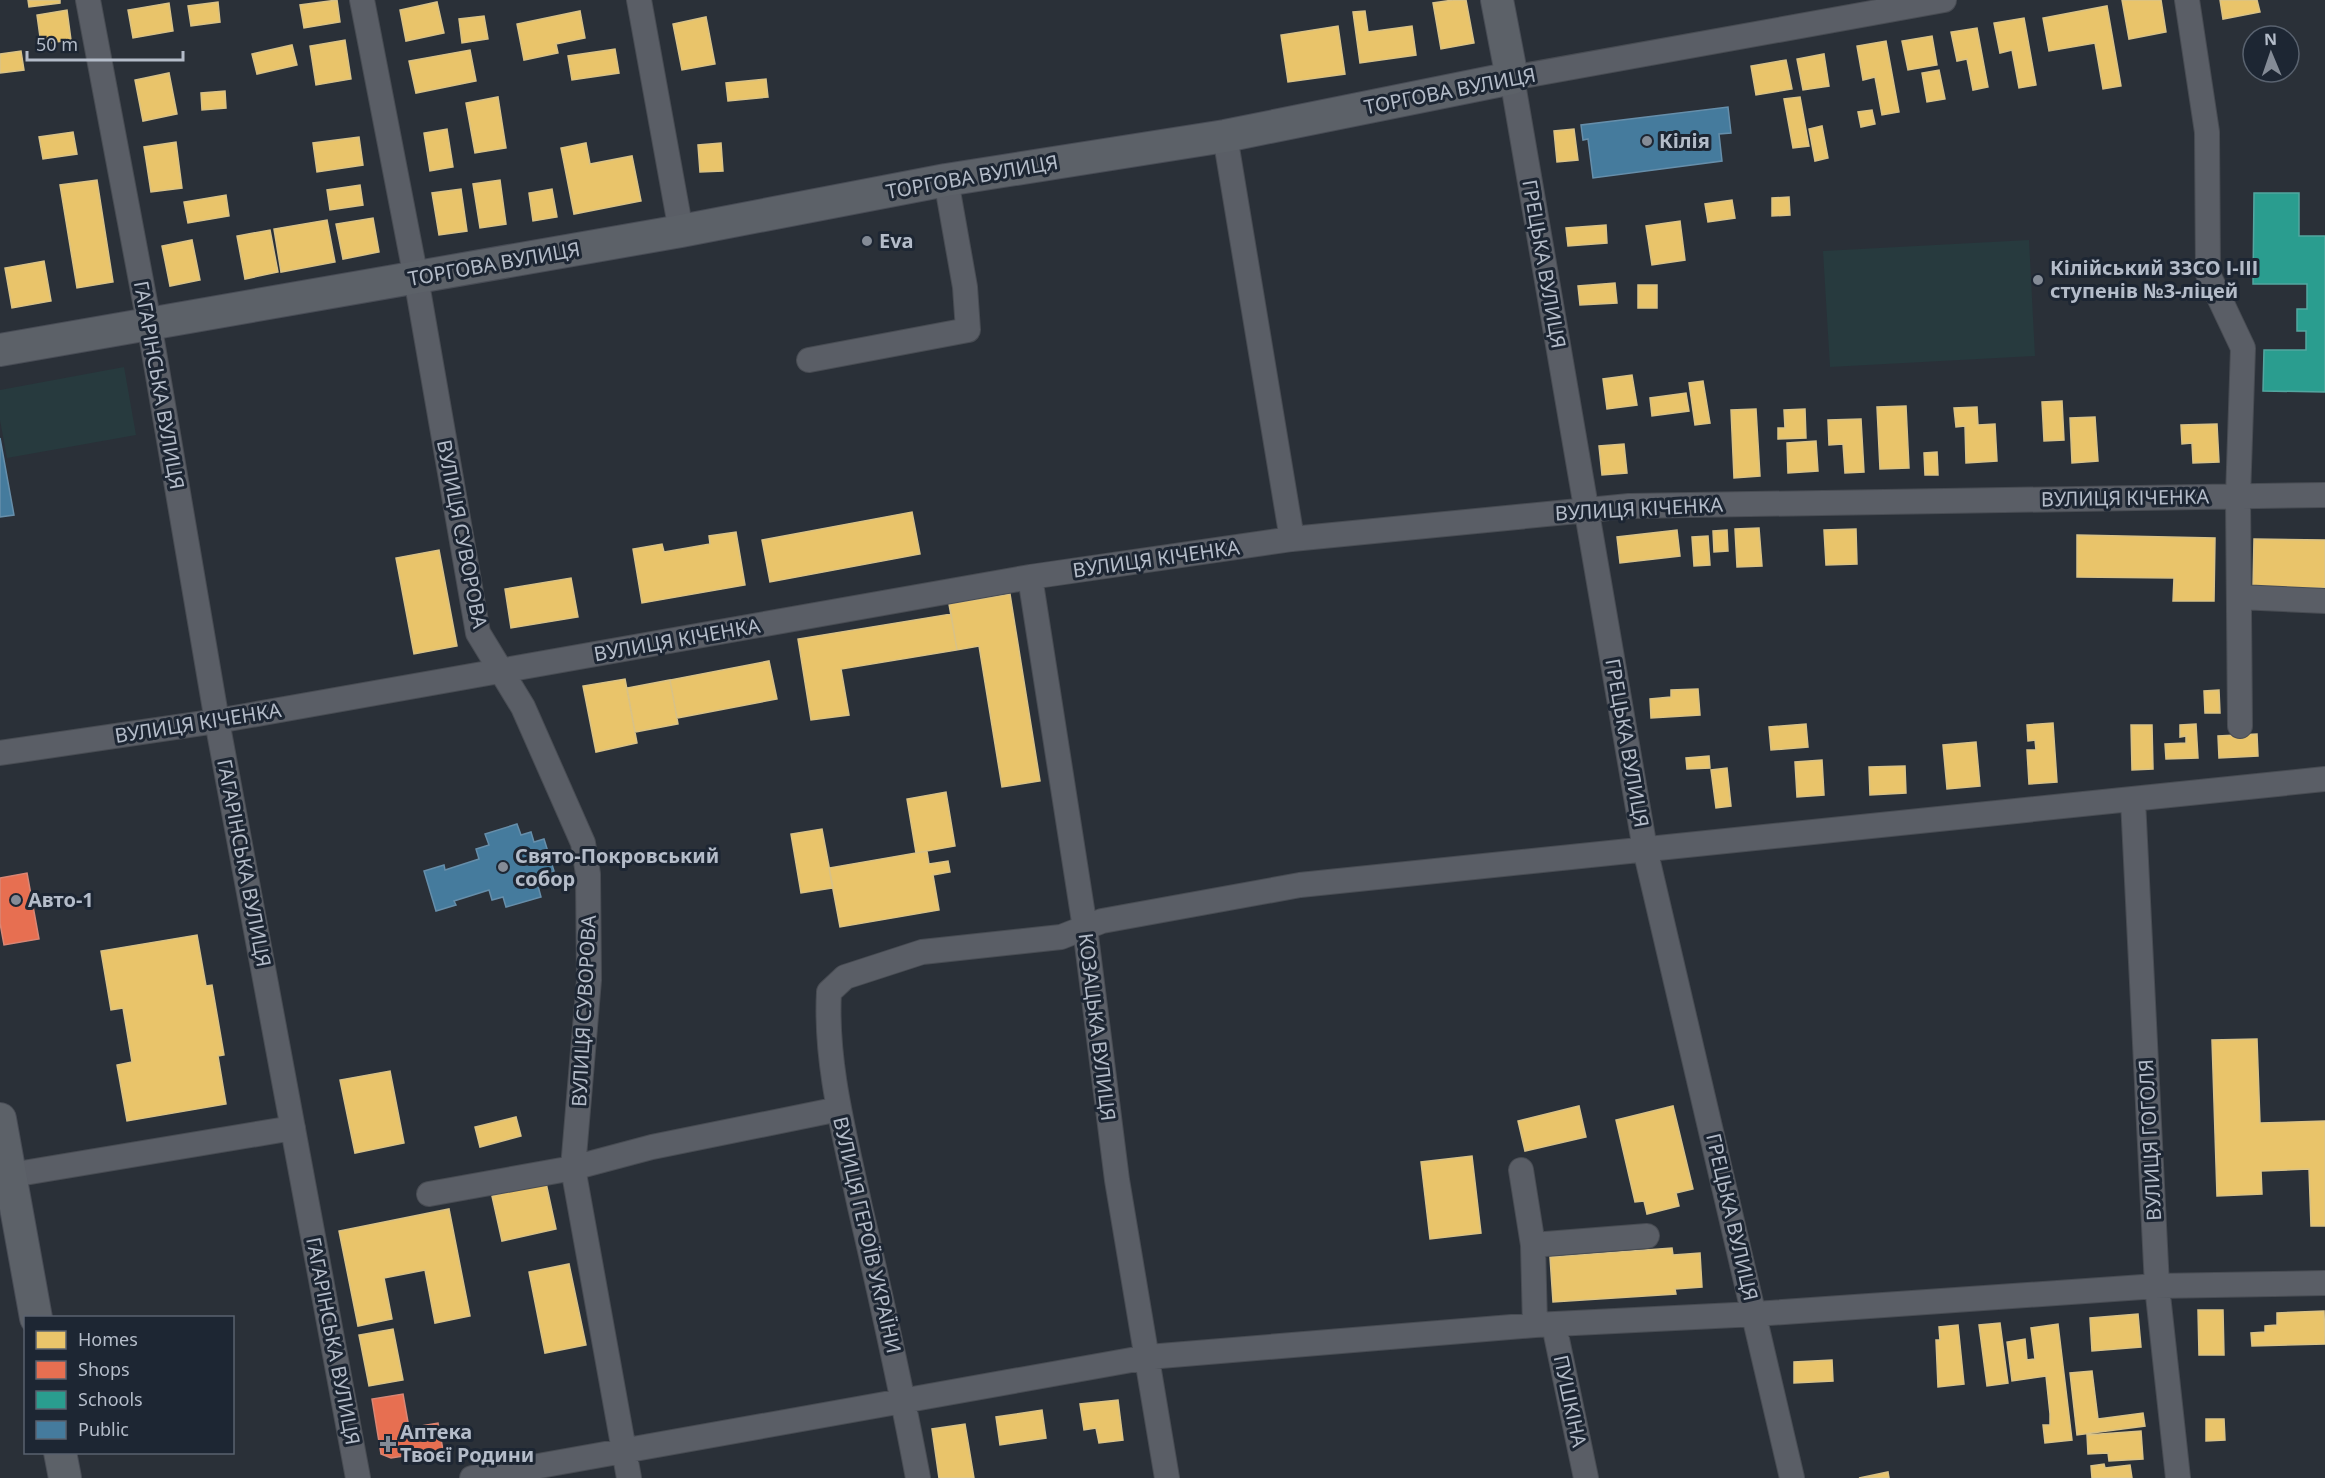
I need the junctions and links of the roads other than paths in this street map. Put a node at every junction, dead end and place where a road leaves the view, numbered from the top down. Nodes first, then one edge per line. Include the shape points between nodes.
1 (88, 0) edge
2 (362, 0) edge
3 (639, 0) edge
4 (1497, 0) edge
5 (1944, 0) edge
6 (2187, 0) edge
7 (1512, 78) junction
8 (1225, 136) junction
9 (946, 180) junction
10 (681, 231) junction
11 (416, 278) junction
12 (149, 323) junction
13 (0, 350) edge
14 (810, 360) dead end
15 (2325, 495) edge
16 (2238, 497) junction
17 (1586, 509) junction
18 (1292, 539) junction
19 (1030, 577) junction
20 (2239, 597) junction
21 (2325, 601) edge
22 (501, 671) junction
23 (217, 721) junction
24 (2240, 726) dead end
25 (0, 753) edge
26 (2325, 779) edge
27 (2133, 800) junction
28 (1645, 849) junction
29 (1084, 928) junction
30 (839, 1109) junction
31 (0, 1119) edge
32 (293, 1128) junction
33 (573, 1168) junction
34 (1521, 1170) dead end
35 (5, 1177) edge
36 (429, 1194) dead end
37 (1647, 1236) dead end
38 (1533, 1245) junction
39 (2325, 1283) edge
40 (2157, 1286) junction
41 (1755, 1314) junction
42 (36, 1316) edge
43 (1545, 1325) junction
44 (1148, 1357) junction
45 (904, 1402) junction
46 (624, 1451) junction
47 (60, 1454) edge
48 (65, 1478) edge
49 (358, 1478) edge
50 (472, 1478) edge
51 (629, 1478) edge
52 (918, 1478) edge
53 (1167, 1478) edge
54 (1586, 1478) edge
55 (1792, 1478) edge
56 (2178, 1478) edge

1 - 12 street, ГАГАРІНСЬКА ВУЛИЦЯ
2 - 11 street, ВУЛИЦЯ СУВОРОВА
3 - 10 street
4 - 7 main road, ГРЕЦЬКА ВУЛИЦЯ
5 - 7 street, ТОРГОВА ВУЛИЦЯ
6 - 16 street via 2206,132 2208,274 2242,348
7 - 8 main road, ТОРГОВА ВУЛИЦЯ
7 - 17 street, ГРЕЦЬКА ВУЛИЦЯ
8 - 9 main road, ТОРГОВА ВУЛИЦЯ
8 - 18 street
9 - 10 main road, ТОРГОВА ВУЛИЦЯ
9 - 14 street via 965,287 968,330
10 - 11 main road, ТОРГОВА ВУЛИЦЯ
11 - 12 main road, ТОРГОВА ВУЛИЦЯ
11 - 22 street, ВУЛИЦЯ СУВОРОВА via 478,633
12 - 13 main road, ТОРГОВА ВУЛИЦЯ
12 - 23 street, ГАГАРІНСЬКА ВУЛИЦЯ
15 - 16 street, ВУЛИЦЯ КІЧЕНКА
16 - 17 street, ВУЛИЦЯ КІЧЕНКА
16 - 20 street
17 - 18 street, ВУЛИЦЯ КІЧЕНКА
17 - 28 street, ГРЕЦЬКА ВУЛИЦЯ
18 - 19 street, ВУЛИЦЯ КІЧЕНКА
19 - 22 street, ВУЛИЦЯ КІЧЕНКА
19 - 29 street, КОЗАЦЬКА ВУЛИЦЯ
20 - 21 street
20 - 24 street
22 - 23 street, ВУЛИЦЯ КІЧЕНКА
22 - 33 street, ВУЛИЦЯ СУВОРОВА via 523,708 583,843 588,874 589,980
23 - 25 street, ВУЛИЦЯ КІЧЕНКА
23 - 32 street, ГАГАРІНСЬКА ВУЛИЦЯ
26 - 27 street
27 - 28 street
27 - 40 street, ВУЛИЦЯ ГОГОЛЯ
28 - 29 street via 1300,885 1102,921
28 - 41 street, ГРЕЦЬКА ВУЛИЦЯ
29 - 30 street, ВУЛИЦЯ ГЕРОЇВ УКРАЇНИ via 1061,938 922,952 845,977 829,992 826,1029
29 - 44 street, КОЗАЦЬКА ВУЛИЦЯ via 1117,1180
30 - 33 street via 652,1147
30 - 45 street, ВУЛИЦЯ ГЕРОЇВ УКРАЇНИ
31 - 35 main road
32 - 35 street
32 - 49 street, ГАГАРІНСЬКА ВУЛИЦЯ
33 - 36 street
33 - 46 street, ВУЛИЦЯ СУВОРОВА
34 - 38 street, ПУШКІНА
35 - 42 main road
37 - 38 street
38 - 43 street, ПУШКІНА
39 - 40 street
40 - 41 street
40 - 56 street, ВУЛИЦЯ ГОГОЛЯ
41 - 43 street
41 - 55 street, ГРЕЦЬКА ВУЛИЦЯ
43 - 44 street
43 - 54 street, ПУШКІНА
44 - 45 street
44 - 53 street, КОЗАЦЬКА ВУЛИЦЯ
45 - 46 street
45 - 52 street, ВУЛИЦЯ ГЕРОЇВ УКРАЇНИ
46 - 50 street
46 - 51 street, ВУЛИЦЯ СУВОРОВА
47 - 48 main road

